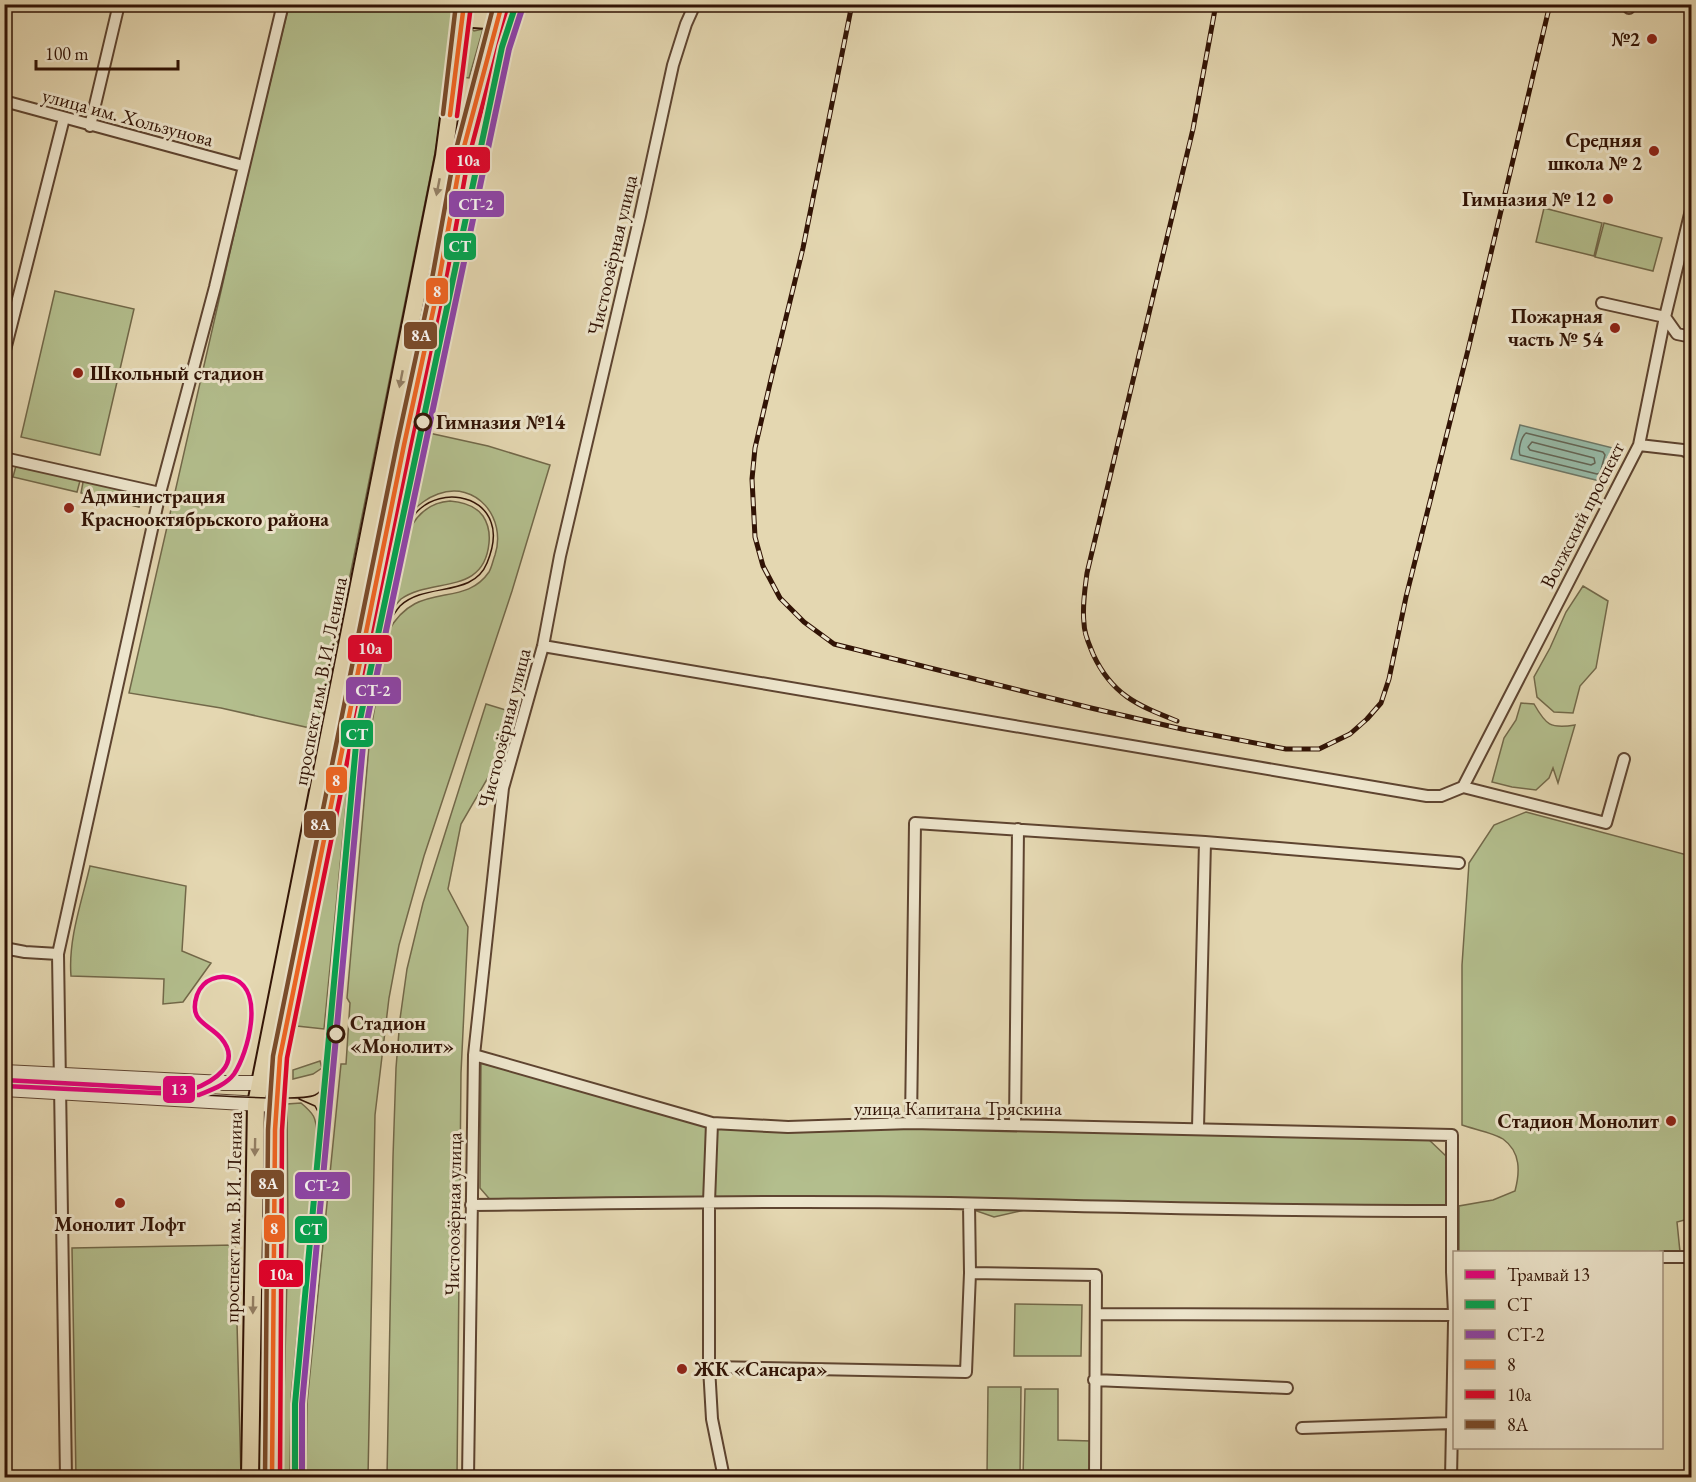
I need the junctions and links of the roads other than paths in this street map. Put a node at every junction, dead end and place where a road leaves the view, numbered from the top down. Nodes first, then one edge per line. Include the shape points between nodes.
1 (119, 4) edge
2 (283, 4) edge
3 (695, 4) edge
4 (464, 6) edge
5 (501, 8) edge
6 (4, 101) edge
7 (64, 118) junction
8 (90, 126) junction
9 (243, 166) junction
10 (1692, 206) edge
11 (1602, 303) dead end
12 (1665, 317) junction
13 (1692, 337) edge
14 (4, 354) edge
15 (1639, 445) junction
16 (1692, 454) edge
17 (5, 458) edge
18 (160, 493) junction
19 (543, 646) junction
20 (1624, 759) dead end
21 (1463, 787) junction
22 (1018, 829) junction
23 (1205, 842) junction
24 (1459, 863) dead end
25 (4, 948) edge
26 (58, 954) junction
27 (474, 1055) junction
28 (4, 1072) edge
29 (59, 1076) junction
30 (260, 1083) junction
31 (277, 1083) junction
32 (4, 1089) edge
33 (59, 1092) junction
34 (256, 1104) junction
35 (276, 1106) junction
36 (712, 1123) junction
37 (911, 1123) junction
38 (1015, 1125) junction
39 (1198, 1128) junction
40 (709, 1202) junction
41 (969, 1204) junction
42 (471, 1205) junction
43 (1452, 1211) junction
44 (1453, 1251) edge
45 (1663, 1257) edge
46 (1692, 1257) edge
47 (970, 1273) junction
48 (1096, 1314) junction
49 (1453, 1314) edge
50 (710, 1367) junction
51 (1094, 1380) junction
52 (1287, 1388) dead end
53 (1453, 1423) joint
54 (1302, 1428) dead end
55 (66, 1478) edge
56 (250, 1478) edge
57 (272, 1478) edge
58 (468, 1478) edge
59 (724, 1478) edge
60 (1095, 1478) edge
61 (1452, 1478) edge

1 - 8 street
2 - 9 street
3 - 19 street, Чистоозёрная улица via 673,65 560,556
4 - 5 main road via 473,19 488,20
4 -> 30 main road, проспект им. В.И. Ленина via 444,156
5 - 31 main road, проспект им. В.И. Ленина via 461,158
6 - 7 street, улица им. Хользунова
7 - 8 street, улица им. Хользунова
7 - 14 street
8 - 9 street, улица им. Хользунова
9 - 18 street
10 - 12 street, Волжский проспект
11 - 12 street
12 - 13 street via 1677,334
12 - 15 street, Волжский проспект
15 - 16 street
15 - 21 street, Волжский проспект
17 - 18 street
18 - 26 street
19 - 21 street via 1427,796 1441,796
19 - 27 street, Чистоозёрная улица via 503,788
20 - 21 street via 1606,823
22 - 23 street
22 - 37 street via 915,823
22 - 38 street
23 - 24 street
23 - 39 street
25 - 26 street
26 - 29 street
27 - 36 street, улица Капитана Тряскина
27 - 42 street, Чистоозёрная улица
28 - 29 street
29 - 30 street
29 - 33 street
30 - 31 street
30 - 34 main road, проспект им. В.И. Ленина
31 - 35 main road, проспект им. В.И. Ленина
32 - 33 street
33 - 34 street
33 - 55 street
34 - 35 street
34 -> 56 main road, проспект им. В.И. Ленина
35 - 57 main road, проспект им. В.И. Ленина
36 - 37 street, улица Капитана Тряскина via 788,1127
36 - 40 street
37 - 38 street, улица Капитана Тряскина
38 - 39 street, улица Капитана Тряскина
39 - 43 street, улица Капитана Тряскина via 1452,1135
40 - 41 street
40 - 42 street
40 - 50 street
41 - 43 street
41 - 47 street
42 - 58 street, Чистоозёрная улица
43 - 44 street
45 - 46 street
47 - 48 street via 1096,1275
47 - 50 street via 966,1372
48 - 49 street
48 - 51 street
50 - 59 street via 712,1419
51 - 52 street
51 - 60 street
53 - 54 street
53 - 61 street

